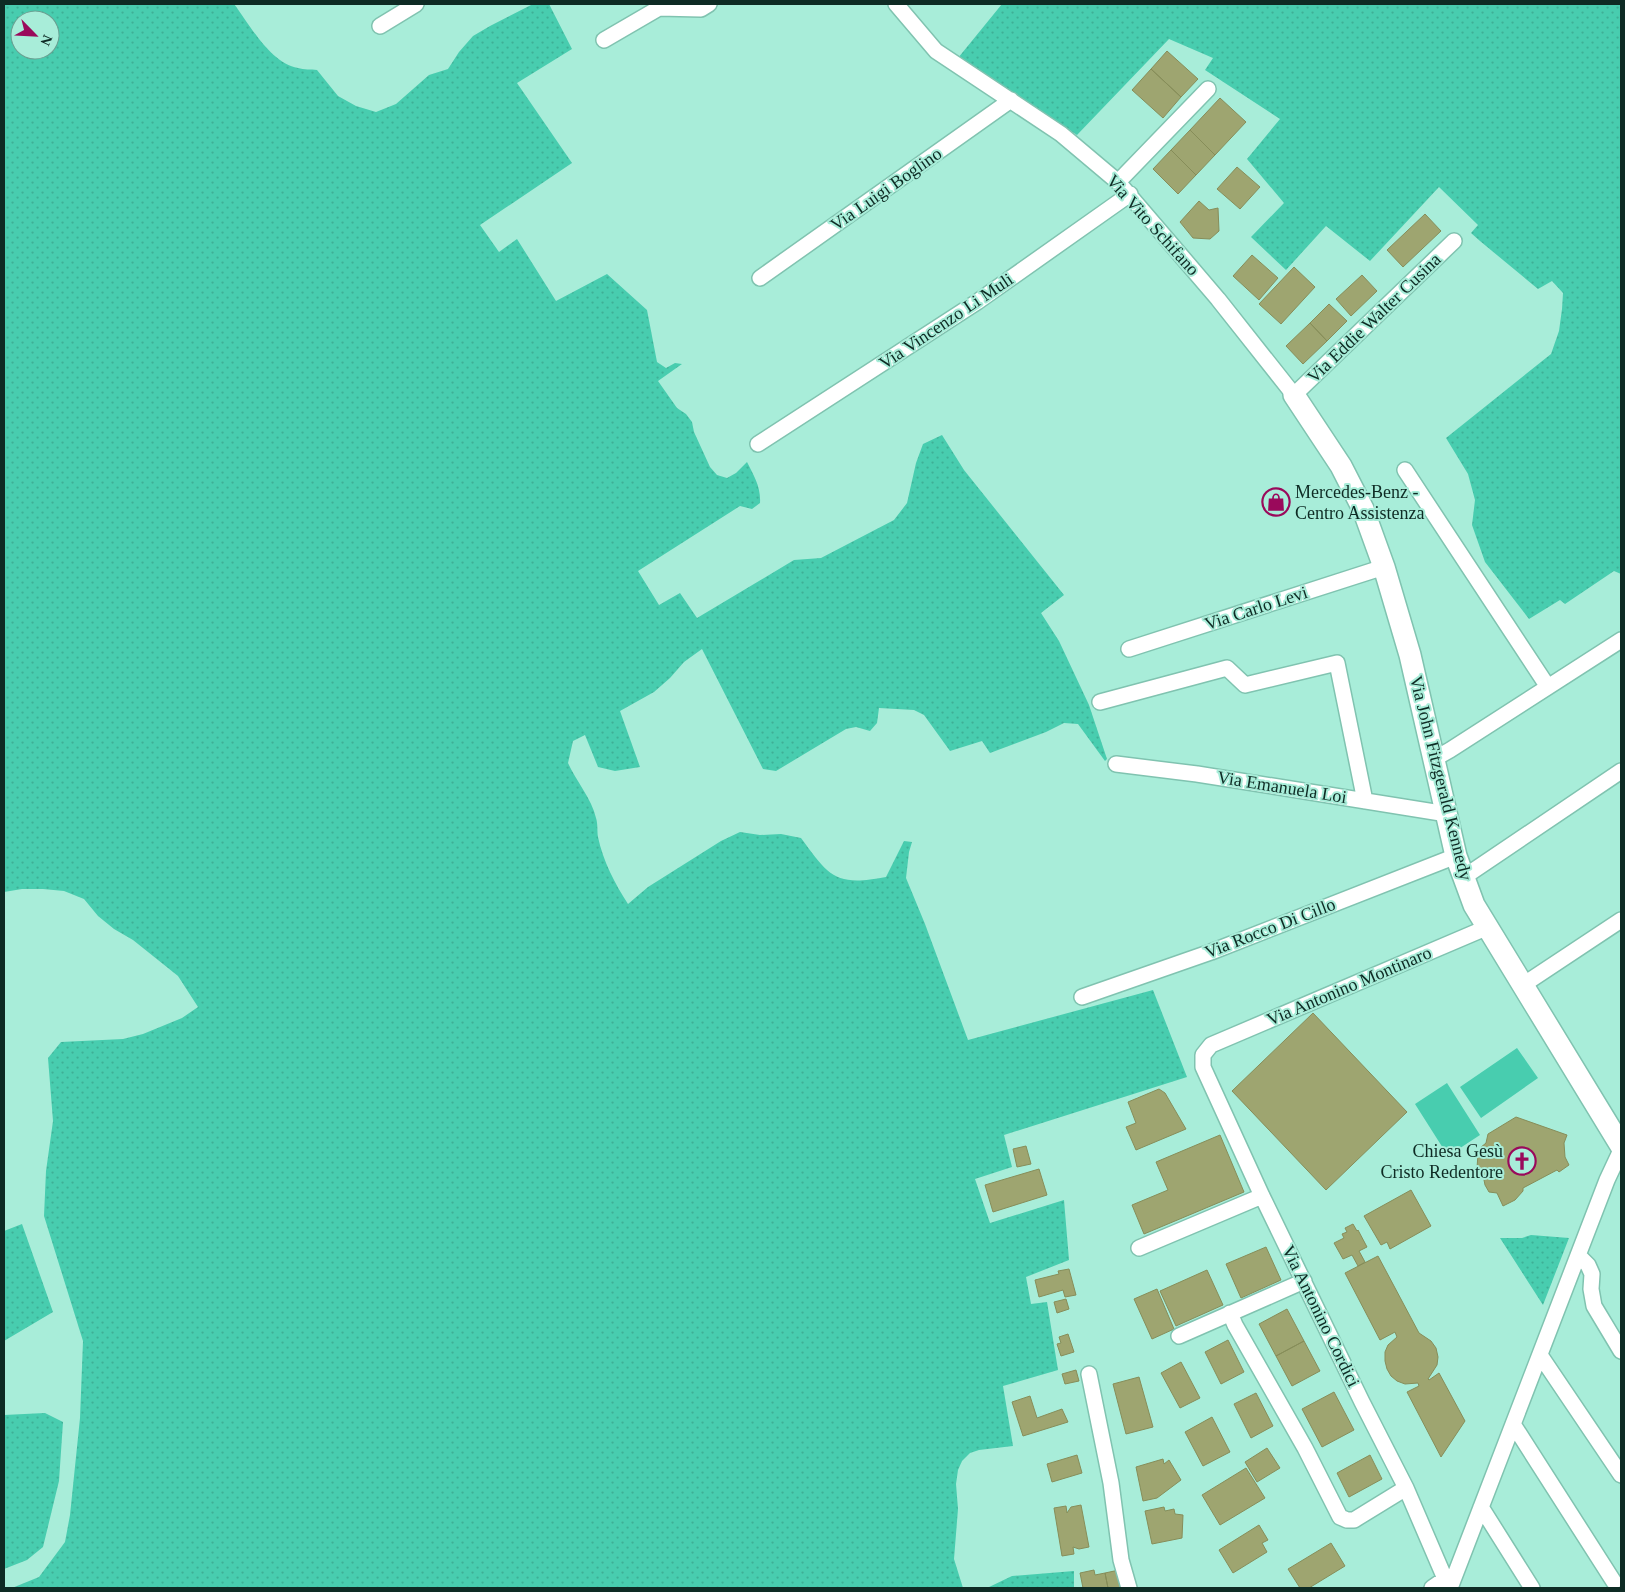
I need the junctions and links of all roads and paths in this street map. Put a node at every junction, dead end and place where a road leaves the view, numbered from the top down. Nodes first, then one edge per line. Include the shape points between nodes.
1 (416, 4) edge
2 (709, 4) edge
3 (896, 4) edge
4 (380, 26) dead end
5 (604, 40) dead end
6 (1208, 89) dead end
7 (1011, 100) junction
8 (1118, 182) junction
9 (1130, 194) junction
10 (1454, 241) dead end
11 (760, 278) dead end
12 (1294, 395) junction
13 (758, 444) dead end
14 (1405, 470) dead end
15 (1384, 567) junction
16 (1621, 640) edge
17 (1129, 649) dead end
18 (1548, 687) junction
19 (1100, 702) dead end
20 (1434, 759) junction
21 (1116, 764) dead end
22 (1621, 771) edge
23 (1365, 800) junction
24 (1447, 814) junction
25 (1456, 856) junction
26 (1464, 877) junction
27 (1621, 920) edge
28 (1488, 927) junction
29 (1523, 985) junction
30 (1082, 997) dead end
31 (1211, 1045) joint
32 (1621, 1146) edge
33 (1621, 1150) edge
34 (1262, 1196) junction
35 (1139, 1248) dead end
36 (1578, 1255) junction
37 (1304, 1281) junction
38 (1230, 1313) junction
39 (1179, 1336) dead end
40 (1621, 1350) edge
41 (1540, 1355) junction
42 (1088, 1374) dead end
43 (1513, 1424) junction
44 (1621, 1475) edge
45 (1406, 1488) junction
46 (1481, 1507) junction
47 (1615, 1582) edge
48 (1448, 1585) edge
49 (1129, 1588) edge
50 (1432, 1588) edge
51 (1532, 1588) edge

1 - 4 street
2 - 5 street via 701,9 658,8
3 - 7 street, Via Vito Schifano via 936,51
6 - 8 street
7 - 8 street, Via Vito Schifano via 1061,134
7 - 11 street, Via Luigi Boglino
8 - 9 street, Via Vito Schifano
9 - 12 street, Via Vito Schifano
9 - 13 street, Via Vincenzo Li Muli via 977,302
10 - 12 street, Via Eddie Walter Cusina
12 - 15 street, Via John Fitzgerald Kennedy via 1341,466 1363,509
14 - 18 street
15 - 17 street, Via Carlo Levi
15 - 20 street, Via John Fitzgerald Kennedy via 1410,655
16 - 18 street
18 - 20 street
19 - 23 street via 1226,668 1245,685 1337,663
20 - 24 street, Via John Fitzgerald Kennedy
21 - 23 street, Via Emanuela Loi
22 - 26 street
23 - 24 street, Via Emanuela Loi
24 - 25 street, Via John Fitzgerald Kennedy
25 - 26 street, Via John Fitzgerald Kennedy
25 - 30 street, Via Rocco Di Cillo via 1211,952
26 - 28 street, Via John Fitzgerald Kennedy via 1474,905
27 - 29 street
28 - 29 street, Via John Fitzgerald Kennedy
28 - 31 street, Via Antonino Montinaro
29 - 32 street, Via John Fitzgerald Kennedy
31 - 34 street, Via Antonino Cordici via 1203,1055 1202,1067
33 - 36 street
34 - 35 street
34 - 37 street, Via Antonino Cordici
36 - 40 street via 1592,1274 1594,1306
36 - 41 street
37 - 38 street
37 - 45 street, Via Antonino Cordici
38 - 39 street
38 - 45 street via 1340,1517 1354,1520
41 - 43 street
41 - 44 street
42 - 49 street via 1111,1483 1121,1560
43 - 46 street
43 - 47 street
45 - 48 street, Via Antonino Cordici
46 - 48 street
46 - 51 street
48 - 50 street

